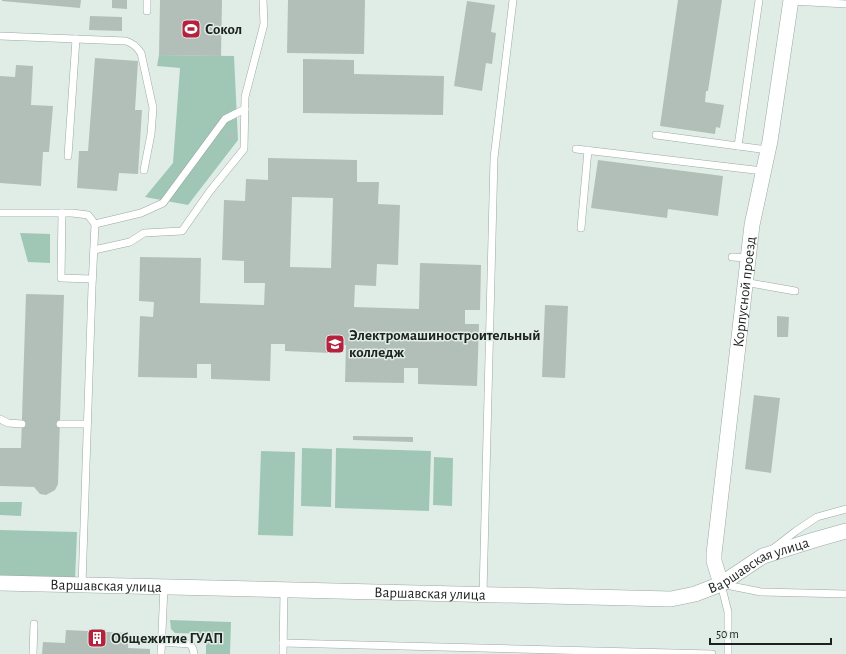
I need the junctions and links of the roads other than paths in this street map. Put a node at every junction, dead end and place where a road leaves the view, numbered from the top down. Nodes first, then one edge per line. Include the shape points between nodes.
1 (147, 0) edge
2 (263, 0) edge
3 (513, 0) edge
4 (759, 0) edge
5 (791, 0) edge
6 (846, 4) edge
7 (147, 11) dead end
8 (0, 36) edge
9 (76, 39) junction
10 (244, 109) junction
11 (656, 135) dead end
12 (738, 146) junction
13 (576, 149) dead end
14 (588, 150) junction
15 (768, 150) junction
16 (68, 156) dead end
17 (144, 170) dead end
18 (763, 171) junction
19 (0, 213) edge
20 (62, 213) junction
21 (95, 224) junction
22 (581, 228) dead end
23 (94, 250) junction
24 (732, 257) dead end
25 (747, 258) junction
26 (92, 279) junction
27 (744, 282) junction
28 (795, 291) dead end
29 (0, 420) edge
30 (22, 424) dead end
31 (60, 424) dead end
32 (87, 424) junction
33 (846, 509) edge
34 (846, 531) edge
35 (763, 556) junction
36 (0, 583) edge
37 (721, 584) junction
38 (82, 585) junction
39 (164, 587) junction
40 (284, 590) junction
41 (483, 594) junction
42 (846, 594) edge
43 (34, 624) dead end
44 (162, 642) junction
45 (283, 643) junction
46 (33, 654) edge
47 (161, 654) edge
48 (194, 654) edge
49 (282, 654) edge
50 (712, 654) edge
51 (728, 654) edge

1 - 7 lane
2 - 10 lane via 264,24
3 - 41 lane via 494,158
4 - 12 lane
5 - 6 lane
5 - 15 street, Корпусной проезд
8 - 9 lane
9 - 16 lane
9 - 17 lane via 126,41 137,47 141,53 153,108
10 - 21 lane via 225,119 163,204 141,213
10 - 23 lane via 244,149 182,231 144,233 130,242
11 - 12 lane
12 - 15 lane
13 - 14 lane
14 - 18 lane
14 - 22 lane
15 - 18 street, Корпусной проезд
18 - 25 street, Корпусной проезд
19 - 20 lane
20 - 21 lane via 88,215
20 - 26 lane via 61,278
21 - 23 lane
23 - 26 lane
24 - 25 lane
25 - 27 street, Корпусной проезд
26 - 32 lane
27 - 28 lane
27 - 37 street, Корпусной проезд via 714,554
29 - 30 lane
31 - 32 lane
32 - 38 lane
33 - 35 lane via 817,517
34 - 35 street, Варшавская улица
35 - 37 street, Варшавская улица
36 - 38 street, Варшавская улица
37 - 41 street, Варшавская улица via 695,594 671,599
37 - 42 lane via 761,592
37 - 51 lane via 728,612
38 - 39 street, Варшавская улица
39 - 40 street, Варшавская улица
39 - 44 lane
40 - 41 street, Варшавская улица
40 - 45 lane
43 - 46 lane
44 - 47 lane
44 - 48 lane via 190,644
45 - 49 lane
45 - 50 lane

